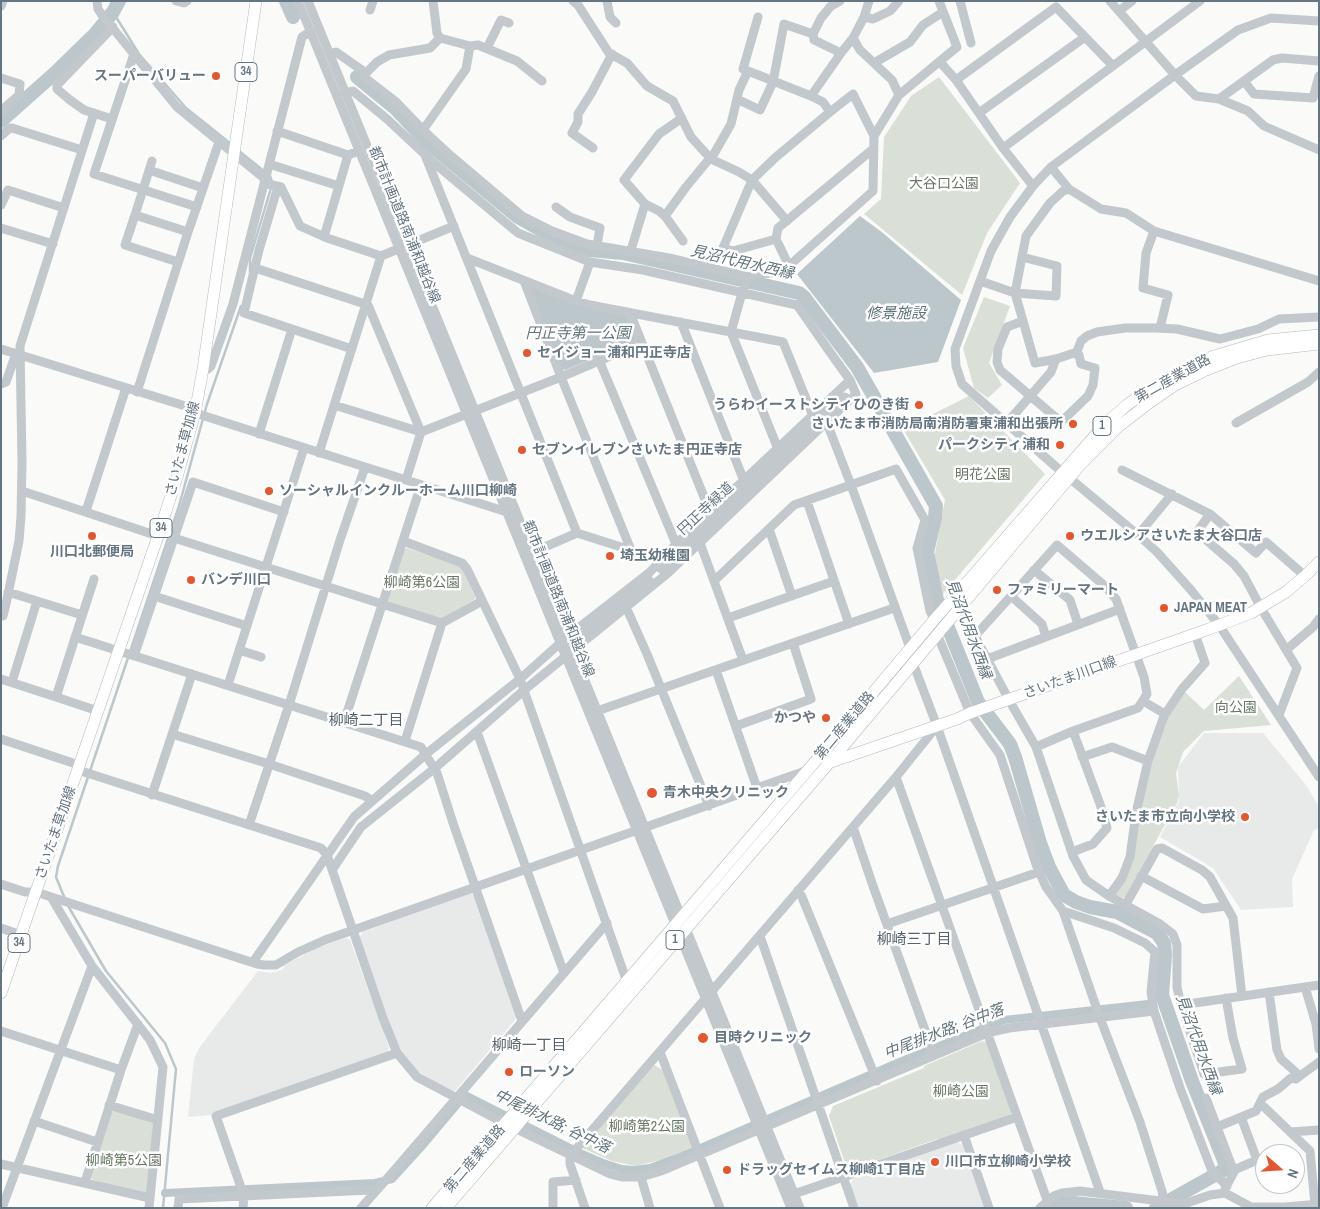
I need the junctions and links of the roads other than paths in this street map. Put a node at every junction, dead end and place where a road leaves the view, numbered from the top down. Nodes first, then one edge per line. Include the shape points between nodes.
1 (3, 1) edge
2 (97, 1) edge
3 (176, 1) edge
4 (187, 1) edge
5 (256, 1) edge
6 (298, 1) edge
7 (308, 1) edge
8 (433, 1) edge
9 (607, 1) edge
10 (840, 1) edge
11 (869, 1) edge
12 (899, 1) edge
13 (939, 1) edge
14 (960, 1) edge
15 (1110, 1) edge
16 (1132, 1) edge
17 (1200, 1) edge
18 (576, 3) edge
19 (1, 6) edge
20 (1119, 11) junction
21 (943, 12) junction
22 (758, 17) dead end
23 (864, 17) junction
24 (1319, 21) edge
25 (616, 22) dead end
26 (509, 23) dead end
27 (112, 27) junction
28 (311, 31) junction
29 (813, 34) junction
30 (1085, 37) junction
31 (440, 38) junction
32 (853, 38) junction
33 (1145, 42) junction
34 (971, 43) dead end
35 (470, 46) junction
36 (487, 48) junction
37 (840, 53) junction
38 (134, 54) junction
39 (330, 54) junction
40 (612, 54) junction
41 (1319, 61) edge
42 (874, 62) junction
43 (940, 62) junction
44 (1113, 66) junction
45 (748, 71) junction
46 (366, 73) junction
47 (1174, 75) junction
48 (1319, 76) edge
49 (1, 78) edge
50 (956, 80) junction
51 (542, 81) dead end
52 (1244, 81) junction
53 (773, 82) junction
54 (346, 93) junction
55 (899, 95) junction
56 (811, 96) junction
57 (737, 99) junction
58 (1218, 100) junction
59 (1, 111) edge
60 (830, 112) junction
61 (94, 113) junction
62 (979, 113) junction
63 (682, 118) junction
64 (112, 119) junction
65 (423, 130) junction
66 (277, 131) junction
67 (1, 136) edge
68 (874, 136) junction
69 (219, 142) junction
70 (593, 148) dead end
71 (1003, 148) junction
72 (234, 149) junction
73 (82, 150) junction
74 (872, 150) junction
75 (1319, 150) edge
76 (359, 151) junction
77 (348, 155) junction
78 (425, 155) junction
79 (711, 159) junction
80 (269, 164) junction
81 (1051, 167) junction
82 (76, 168) junction
83 (94, 174) junction
84 (752, 180) junction
85 (265, 181) junction
86 (339, 186) junction
87 (1033, 186) junction
88 (281, 187) junction
89 (203, 188) junction
90 (1069, 189) junction
91 (143, 190) junction
92 (645, 204) junction
93 (1, 205) edge
94 (197, 207) junction
95 (64, 208) junction
96 (556, 208) dead end
97 (135, 215) junction
98 (665, 216) junction
99 (787, 220) junction
100 (454, 226) junction
101 (1, 228) edge
102 (1154, 231) junction
103 (188, 232) junction
104 (324, 237) junction
105 (776, 240) junction
106 (683, 241) dead end
107 (53, 244) junction
108 (409, 245) junction
109 (597, 245) junction
110 (399, 249) junction
111 (631, 250) junction
112 (381, 256) junction
113 (1022, 257) junction
114 (467, 258) junction
115 (178, 262) junction
116 (590, 262) junction
117 (789, 266) junction
118 (255, 268) junction
119 (748, 280) junction
120 (524, 281) junction
121 (980, 281) junction
122 (1319, 281) edge
123 (742, 293) junction
124 (1015, 293) junction
125 (576, 301) junction
126 (366, 304) junction
127 (630, 314) junction
128 (1319, 317) edge
129 (1023, 321) junction
130 (680, 322) junction
131 (1160, 328) junction
132 (292, 329) junction
133 (731, 332) junction
134 (1319, 334) edge
135 (641, 343) junction
136 (1319, 344) edge
137 (1, 349) edge
138 (352, 349) junction
139 (19, 354) junction
140 (1076, 354) junction
141 (1056, 359) junction
142 (600, 360) junction
143 (203, 369) junction
144 (1319, 372) edge
145 (561, 377) junction
146 (1, 384) edge
147 (126, 388) junction
148 (853, 388) junction
149 (138, 392) junction
150 (521, 393) junction
151 (1030, 397) junction
152 (334, 406) junction
153 (195, 411) junction
154 (471, 411) junction
155 (813, 416) junction
156 (827, 423) junction
157 (1236, 423) dead end
158 (1006, 424) junction
159 (421, 432) junction
160 (259, 434) junction
161 (304, 448) junction
162 (778, 449) junction
163 (319, 453) junction
164 (366, 467) junction
165 (1122, 470) dead end
166 (1066, 475) junction
167 (406, 480) junction
168 (744, 481) junction
169 (421, 485) junction
170 (851, 485) junction
171 (22, 491) junction
172 (1172, 494) junction
173 (734, 501) junction
174 (807, 501) junction
175 (86, 511) junction
176 (284, 512) junction
177 (507, 512) junction
178 (710, 512) junction
179 (1210, 514) junction
180 (769, 529) junction
181 (577, 533) junction
182 (1138, 535) junction
183 (158, 536) junction
184 (174, 538) junction
185 (403, 541) junction
186 (700, 543) junction
187 (676, 544) junction
188 (631, 550) junction
189 (533, 552) junction
190 (662, 560) junction
191 (1318, 564) edge
192 (266, 568) junction
193 (1034, 570) junction
194 (1305, 576) junction
195 (94, 579) dead end
196 (714, 581) junction
197 (834, 581) junction
198 (326, 586) junction
199 (8, 592) junction
200 (154, 596) junction
201 (792, 596) junction
202 (1010, 596) junction
203 (37, 601) junction
204 (482, 601) junction
205 (382, 605) junction
206 (626, 607) junction
207 (894, 608) junction
208 (1120, 608) junction
209 (1261, 608) junction
210 (82, 615) junction
211 (1, 616) edge
212 (728, 618) junction
213 (944, 619) junction
214 (1319, 619) edge
215 (442, 623) junction
216 (849, 624) junction
217 (1078, 624) junction
218 (247, 626) junction
219 (1219, 626) junction
220 (1195, 634) junction
221 (976, 636) junction
222 (1046, 636) junction
223 (75, 637) junction
224 (793, 643) junction
225 (568, 646) junction
226 (910, 648) junction
227 (239, 650) junction
228 (1286, 650) junction
229 (118, 651) junction
230 (1136, 655) junction
231 (134, 656) junction
232 (261, 657) dead end
233 (988, 659) junction
234 (743, 660) junction
235 (913, 664) junction
236 (716, 670) junction
237 (192, 674) junction
238 (1, 678) edge
239 (520, 679) junction
240 (12, 682) junction
241 (228, 685) junction
242 (661, 689) junction
243 (523, 691) junction
244 (56, 697) junction
245 (1009, 700) junction
246 (1143, 701) junction
247 (289, 705) junction
248 (98, 711) junction
249 (597, 711) junction
250 (972, 712) junction
251 (1165, 714) junction
252 (1279, 715) junction
253 (344, 722) junction
254 (736, 726) junction
255 (937, 726) junction
256 (1073, 731) junction
257 (477, 732) junction
258 (172, 734) junction
259 (1, 739) edge
260 (405, 741) junction
261 (1036, 747) junction
262 (426, 754) junction
263 (1082, 757) junction
264 (1148, 761) junction
265 (829, 762) junction
266 (269, 764) junction
267 (434, 768) junction
268 (808, 770) junction
269 (84, 771) junction
270 (1319, 776) edge
271 (896, 777) junction
272 (757, 788) junction
273 (152, 795) junction
274 (372, 801) junction
275 (709, 806) junction
276 (249, 825) junction
277 (854, 827) junction
278 (642, 830) junction
279 (581, 850) junction
280 (1072, 852) junction
281 (327, 855) junction
282 (332, 870) junction
283 (526, 870) junction
284 (1039, 872) junction
285 (1142, 876) junction
286 (1, 884) edge
287 (475, 887) junction
288 (993, 888) junction
289 (798, 890) junction
290 (36, 892) junction
291 (1109, 896) junction
292 (55, 898) junction
293 (1126, 904) junction
294 (942, 905) junction
295 (1226, 906) junction
296 (1063, 911) junction
297 (607, 922) junction
298 (887, 924) junction
299 (681, 926) junction
300 (1, 928) edge
301 (353, 930) junction
302 (22, 935) junction
303 (760, 936) junction
304 (253, 962) junction
305 (92, 966) junction
306 (564, 973) junction
307 (627, 982) junction
308 (1319, 985) edge
309 (1305, 987) junction
310 (712, 992) junction
311 (1269, 992) junction
312 (1, 993) edge
313 (1242, 996) junction
314 (1226, 998) junction
315 (705, 1000) junction
316 (1181, 1005) junction
317 (1154, 1012) junction
318 (1100, 1018) junction
319 (522, 1021) junction
320 (1041, 1023) junction
321 (138, 1024) junction
322 (1, 1031) edge
323 (987, 1033) junction
324 (1319, 1049) edge
325 (61, 1050) junction
326 (660, 1052) junction
327 (397, 1053) junction
328 (934, 1055) junction
329 (1319, 1062) edge
330 (121, 1070) junction
331 (1300, 1076) junction
332 (877, 1081) junction
333 (457, 1098) junction
334 (1206, 1098) dead end
335 (817, 1100) junction
336 (1260, 1103) junction
337 (110, 1105) junction
338 (1017, 1117) junction
339 (1241, 1117) junction
340 (158, 1120) junction
341 (34, 1121) junction
342 (513, 1122) junction
343 (761, 1123) junction
344 (1216, 1127) junction
345 (1319, 1130) edge
346 (1290, 1132) junction
347 (964, 1135) junction
348 (98, 1142) junction
349 (698, 1149) junction
350 (570, 1156) junction
351 (1, 1164) edge
352 (17, 1168) junction
353 (1234, 1170) junction
354 (641, 1177) junction
355 (844, 1177) junction
356 (576, 1180) junction
357 (85, 1182) junction
358 (1224, 1187) junction
359 (375, 1192) junction
360 (1100, 1192) junction
361 (794, 1194) junction
362 (244, 1196) junction
363 (1048, 1200) junction
364 (149, 1203) edge
365 (1165, 1205) edge
366 (1314, 1205) edge
367 (2, 1208) edge
368 (178, 1208) edge
369 (242, 1208) edge
370 (361, 1208) edge
371 (432, 1208) edge
372 (446, 1208) edge
373 (554, 1208) edge
374 (585, 1208) edge
375 (650, 1208) edge
376 (720, 1208) edge
377 (791, 1208) edge
378 (800, 1208) edge
379 (854, 1208) edge
380 (989, 1208) edge
381 (1040, 1208) edge
382 (1260, 1208) edge

1 - 19 street
2 - 27 street via 98,9
3 - 4 street
5 - 72 main road, さいたま草加線 / 34
6 - 28 street, 都市計画道路南浦和越谷線
7 - 39 street, 都市計画道路南浦和越谷線
8 - 31 street
9 - 25 street via 610,17
10 - 29 street via 821,18
11 - 23 street
12 - 23 street via 882,15 873,19
13 - 21 street
14 - 34 street
15 - 20 street
16 - 20 street
17 - 33 street
18 - 40 street via 608,53
20 - 33 street
21 - 42 street via 923,25 910,42
21 - 43 street via 957,47
22 - 45 street via 743,69
23 - 32 street
24 - 47 street via 1271,18 1238,30
26 - 36 street via 501,20
27 - 38 street
27 - 61 street via 57,85 57,89 70,100
28 - 66 street via 302,37
28 - 76 street, 都市計画道路南浦和越谷線
29 - 37 street via 814,40
29 - 53 street via 784,24
30 - 44 street
30 - 50 street via 1056,7
30 - 62 street
31 - 35 street
31 - 46 street via 430,48 389,56
32 - 37 street
32 - 42 street via 860,50
33 - 44 street
33 - 47 street
35 - 36 street
35 - 65 street via 466,69
36 - 51 street via 516,61
37 - 56 street
38 - 64 street
38 - 69 street via 177,107
39 - 46 street via 336,52
39 - 54 street, 都市計画道路南浦和越谷線
40 - 63 street via 627,63 648,86 673,101
40 - 70 street via 578,114 572,133
41 - 52 street via 1273,60
42 - 55 street via 892,80
43 - 50 street
43 - 55 street
44 - 71 street
45 - 53 street
45 - 57 street
46 - 65 street via 364,77 395,101
47 - 58 street via 1196,96
47 - 81 street
48 - 52 street via 1313,98 1254,94
49 - 59 street via 20,84 18,95
50 - 62 street
52 - 58 street
53 - 56 street
53 - 57 street via 760,110
54 - 78 street via 353,90
54 - 108 street, 都市計画道路南浦和越谷線
55 - 68 street
56 - 60 street via 823,102
57 - 79 street via 731,124
58 - 75 street via 1248,111 1264,126
60 - 68 street via 853,94
60 - 84 street
61 - 64 street
61 - 73 street
62 - 71 street
63 - 79 street via 691,137
63 - 92 street via 659,134 624,180
64 - 83 street
65 - 109 street via 522,216 552,231
66 - 77 street
66 - 80 street
67 - 73 street via 12,128
68 - 74 street
69 - 72 street
69 - 89 street
71 - 87 street
72 - 85 street
72 - 143 main road, さいたま草加線 / 34
73 - 82 street
74 - 99 street
74 - 117 street via 873,191
76 - 77 street
76 - 110 street, 都市計画道路南浦和越谷線
77 - 86 street
78 - 100 street
78 - 116 street via 518,233
79 - 84 street
79 - 98 street
80 - 85 street
80 - 86 street
81 - 87 street
81 - 90 street
82 - 83 street
82 - 95 street
83 - 91 street
84 - 99 street
84 - 105 street via 724,248 734,251
85 - 88 street
85 - 143 street via 224,334 211,366
86 - 104 street
87 - 121 street via 991,251
88 - 104 street via 300,226
88 - 118 street via 276,193
89 - 91 street via 151,166
89 - 94 street
90 - 102 street via 1101,209 1126,213
90 - 113 street via 1050,203 1026,236
91 - 94 street
91 - 97 street
92 - 98 street
92 - 111 street
93 - 95 street via 8,190
94 - 103 street
95 - 107 street
96 - 109 street via 600,228
97 - 103 street
97 - 115 street via 125,245
98 - 106 street
99 - 105 street via 778,228
100 - 108 street
100 - 114 street
101 - 107 street
102 - 122 street
102 - 131 street via 1146,253 1142,288 1168,295
103 - 115 street
104 - 112 street
105 - 117 street
107 - 139 street
108 - 110 street
108 - 154 street, 都市計画道路南浦和越谷線
109 - 111 street
110 - 112 street
110 - 154 street, 都市計画道路南浦和越谷線
111 - 119 street
112 - 126 street
113 - 124 street
113 - 124 street via 1057,266 1056,296
114 - 120 street
114 - 150 street
115 - 149 street
116 - 123 street via 643,270
116 - 125 street
117 - 119 street via 782,272 757,274
118 - 126 street
118 - 132 street via 244,312
119 - 123 street
120 - 125 street
120 - 145 street
121 - 124 street
121 - 158 street via 955,349 956,366 962,384
123 - 133 street
123 - 148 street via 797,305
124 - 129 street
125 - 127 street
126 - 138 street
126 - 159 street
127 - 130 street
127 - 135 street
128 - 131 street via 1279,319 1220,340
129 - 141 street via 1036,363
129 - 151 street via 1006,327 997,362 1000,370
130 - 133 street
130 - 168 street
131 - 140 street via 1098,332 1081,341
132 - 138 street
132 - 160 street
133 - 155 street via 783,342
133 - 162 street
134 - 166 main road, 第二産業道路 / 1 via 1268,340 1222,353 1153,387 1105,424
135 - 142 street
135 - 178 street
136 - 166 main road, 第二産業道路 / 1 via 1267,350 1237,358 1175,385 1118,427
137 - 139 street
138 - 152 street
139 - 146 street via 6,382
139 - 147 street
139 - 171 street
140 - 141 street
140 - 151 street via 1081,364 1095,368 1094,385 1088,396 1061,422
141 - 151 street
142 - 145 street
142 - 187 street
143 - 153 main road, さいたま草加線 / 34
144 - 157 street via 1308,382
145 - 150 street
145 - 188 street
147 - 149 street
147 - 175 street
148 - 155 street
148 - 156 street
148 - 173 street, 円正寺緑道
149 - 153 street
150 - 154 street
150 - 181 street
151 - 158 street
152 - 159 street
152 - 163 street
153 - 160 street
153 - 183 main road, さいたま草加線 / 34
154 - 159 street
154 - 177 street, 都市計画道路南浦和越谷線
154 - 189 street, 都市計画道路南浦和越谷線
155 - 162 street
156 - 170 street
156 - 173 street
158 - 166 street
159 - 167 street
160 - 161 street
161 - 163 street
161 - 176 street
162 - 168 street
163 - 164 street
164 - 167 street
164 - 198 street
165 - 172 street
166 - 182 street
166 - 213 main road, 第二産業道路 / 1
167 - 169 street
168 - 173 street
169 - 177 street
169 - 185 street
170 - 174 street
170 - 207 street
170 - 213 street via 896,468 925,520 917,548 930,611
171 - 175 street
171 - 199 street via 19,541
172 - 179 street
172 - 182 street
173 - 178 street
173 - 186 street
173 - 225 street, 円正寺緑道 via 647,582
174 - 180 street via 794,505
174 - 197 street
175 - 183 street
176 - 184 street via 193,482
176 - 192 street
177 - 225 street, 都市計画道路南浦和越谷線
178 - 187 street
179 - 194 street via 1256,553 1266,542
179 - 209 street via 1197,532 1234,564
180 - 196 street
180 - 201 street
181 - 188 street
181 - 189 street
182 - 219 street via 1173,570
183 - 229 main road, さいたま草加線 / 34
184 - 192 street
184 - 200 street
185 - 204 street via 462,563
185 - 205 street
186 - 196 street
186 - 206 street
187 - 190 street
188 - 190 street
189 - 225 street, 都市計画道路南浦和越谷線
190 - 225 street
191 - 194 main road, さいたま川口線 / 1
192 - 198 street
192 - 218 street
193 - 202 street
193 - 208 street via 1057,545 1106,587
193 - 217 street via 1070,600
194 - 209 main road, さいたま川口線 / 1
195 - 210 street
196 - 212 street
197 - 201 street
197 - 216 street
198 - 205 street
198 - 247 street
199 - 203 street
199 - 211 street
200 - 218 street
200 - 231 street
201 - 212 street
202 - 221 street
202 - 222 street via 1037,618
203 - 210 street
203 - 240 street
204 - 215 street
204 - 239 street
205 - 215 street
205 - 253 street
206 - 225 street
206 - 242 street
207 - 216 street
207 - 226 street
208 - 217 street
208 - 230 street
209 - 219 main road, さいたま川口線 / 1
209 - 228 street
210 - 223 street
212 - 234 street
213 - 221 street via 963,614
213 - 226 main road, 第二産業道路 / 1
213 - 235 main road, 第二産業道路 / 1
213 - 250 street
214 - 228 street
215 - 260 street
216 - 224 street
217 - 222 street
218 - 227 street
219 - 220 main road, さいたま川口線 / 1
219 - 252 street
220 - 230 main road, さいたま川口線 / 1
220 - 251 street via 1205,663
221 - 233 street
222 - 233 street
223 - 229 street
223 - 244 street
224 - 234 street
224 - 254 street via 811,699
225 - 239 street
225 - 243 street
225 - 249 street, 都市計画道路南浦和越谷線
225 - 278 street, 都市計画道路南浦和越谷線
226 - 268 main road, 第二産業道路 / 1
227 - 232 street
227 - 241 street
228 - 252 street via 1297,668
229 - 231 street
229 - 248 main road, さいたま草加線 / 34
230 - 245 main road, さいたま川口線 / 1
230 - 246 street via 1147,694
231 - 237 street
233 - 245 street
234 - 236 street
235 - 255 street
235 - 265 main road, 第二産業道路 / 1
236 - 242 street
236 - 254 street
237 - 241 street
237 - 258 street
238 - 240 street
239 - 243 street
239 - 262 street
240 - 244 street
241 - 247 street
242 - 249 street
242 - 275 street
243 - 257 street
243 - 279 street
244 - 248 street
245 - 250 main road, さいたま川口線 / 1
245 - 261 street
246 - 251 street
246 - 256 street via 1138,708
247 - 253 street
247 - 266 street
248 - 269 main road, さいたま草加線 / 34
249 - 278 street, 都市計画道路南浦和越谷線
250 - 255 main road, さいたま川口線 / 1
250 - 284 street via 1000,756
251 - 264 street
252 - 270 street
253 - 260 street
254 - 272 street
255 - 265 main road, さいたま川口線 / 1
255 - 271 street
255 - 288 street
256 - 261 street
256 - 263 street
257 - 267 street
257 - 283 street
258 - 266 street
258 - 273 street
259 - 269 street
260 - 262 street via 421,746
261 - 280 street
262 - 267 street
262 - 274 street
263 - 264 street via 1112,747
263 - 280 street via 1107,828 1093,844
264 - 291 street via 1130,857 1122,878
265 - 268 main road, さいたま川口線 / 1
265 - 299 main road, 第二産業道路 / 1
266 - 274 street
266 - 276 street
267 - 282 street via 360,827
267 - 287 street
268 - 272 street
268 - 299 main road, 第二産業道路 / 1
269 - 273 street
269 - 290 main road, さいたま草加線 / 34
271 - 277 street
271 - 294 street
272 - 275 street
273 - 276 street
274 - 281 street via 354,818
275 - 278 street
276 - 281 street via 321,848
277 - 289 street
277 - 298 street
278 - 279 street
278 - 299 street, 都市計画道路南浦和越谷線
279 - 283 street
279 - 297 street
280 - 291 street via 1086,880
281 - 282 street
281 - 304 street
282 - 301 street
283 - 287 street
283 - 306 street
284 - 288 street
284 - 296 street
285 - 293 street
285 - 295 street via 1203,909
285 - 295 street via 1157,849 1162,848 1210,876
286 - 290 street
287 - 301 street
287 - 319 street
288 - 294 street
288 - 320 street
289 - 303 street
289 - 332 street
290 - 292 street
290 - 302 main road, さいたま草加線 / 34
291 - 293 street
292 - 304 street
292 - 305 street
293 - 316 street via 1173,934
294 - 298 street
294 - 323 street
295 - 313 street via 1233,918
296 - 317 street via 1114,928 1145,943 1155,952 1151,992
296 - 318 street
297 - 306 street
297 - 307 street
298 - 328 street
299 - 307 main road, 第二産業道路 / 1
299 - 310 street, 都市計画道路南浦和越谷線
299 - 315 street, 都市計画道路南浦和越谷線
299 - 342 main road, 第二産業道路 / 1
300 - 302 street
301 - 304 street via 298,952 276,965 264,966
301 - 327 street
302 - 312 main road, さいたま草加線 / 34
303 - 310 street
303 - 335 street
305 - 321 street
305 - 325 street
306 - 319 street
307 - 342 main road, 第二産業道路 / 1 via 594,1018
308 - 309 street
309 - 311 street
309 - 324 street via 1316,1024
310 - 315 street
310 - 343 street, 都市計画道路南浦和越谷線
311 - 313 street
311 - 331 street via 1277,1050 1281,1059
313 - 314 street
314 - 316 street
314 - 316 street via 1242,1069 1204,1074
315 - 326 street
315 - 343 street, 都市計画道路南浦和越谷線
317 - 318 street
317 - 358 street via 1212,1170
318 - 320 street
318 - 365 street via 1140,1122
319 - 333 street
320 - 323 street
320 - 360 street
321 - 330 street
321 - 340 street via 163,1067
322 - 325 street
323 - 328 street
323 - 338 street
325 - 330 street
325 - 341 street
326 - 349 street
326 - 350 street
327 - 333 street via 417,1077
327 - 362 street via 216,1116
328 - 332 street
329 - 331 street
330 - 337 street
331 - 336 street via 1291,1078 1263,1097
332 - 335 street
333 - 342 street
333 - 359 street
334 - 344 street
335 - 343 street
335 - 355 street
336 - 339 street via 1256,1111
336 - 346 street
337 - 340 street
337 - 348 street
338 - 347 street
338 - 363 street
339 - 344 street
339 - 353 street via 1257,1160
340 - 364 street
341 - 348 street
341 - 352 street
342 - 350 street
342 - 371 main road, 第二産業道路 / 1
342 - 372 main road, 第二産業道路 / 1
343 - 349 street
343 - 361 street, 都市計画道路南浦和越谷線
343 - 377 street, 都市計画道路南浦和越谷線
344 - 353 street
345 - 346 street
346 - 366 street via 1310,1151
347 - 355 street
347 - 380 street
348 - 357 street
349 - 354 street via 661,1171
349 - 376 street
350 - 354 street via 610,1174
350 - 356 street
351 - 352 street
352 - 357 street
352 - 367 street
353 - 358 street
354 - 375 street
355 - 361 street
355 - 379 street
356 - 373 street via 553,1182
356 - 374 street
357 - 364 street
358 - 365 street via 1184,1204
358 - 382 street via 1225,1193 1251,1207
359 - 362 street
359 - 370 street
360 - 363 street via 1062,1193
360 - 365 street via 1154,1200
361 - 378 street, 都市計画道路南浦和越谷線
362 - 368 street via 179,1199
362 - 369 street
363 - 381 street
366 - 382 street

